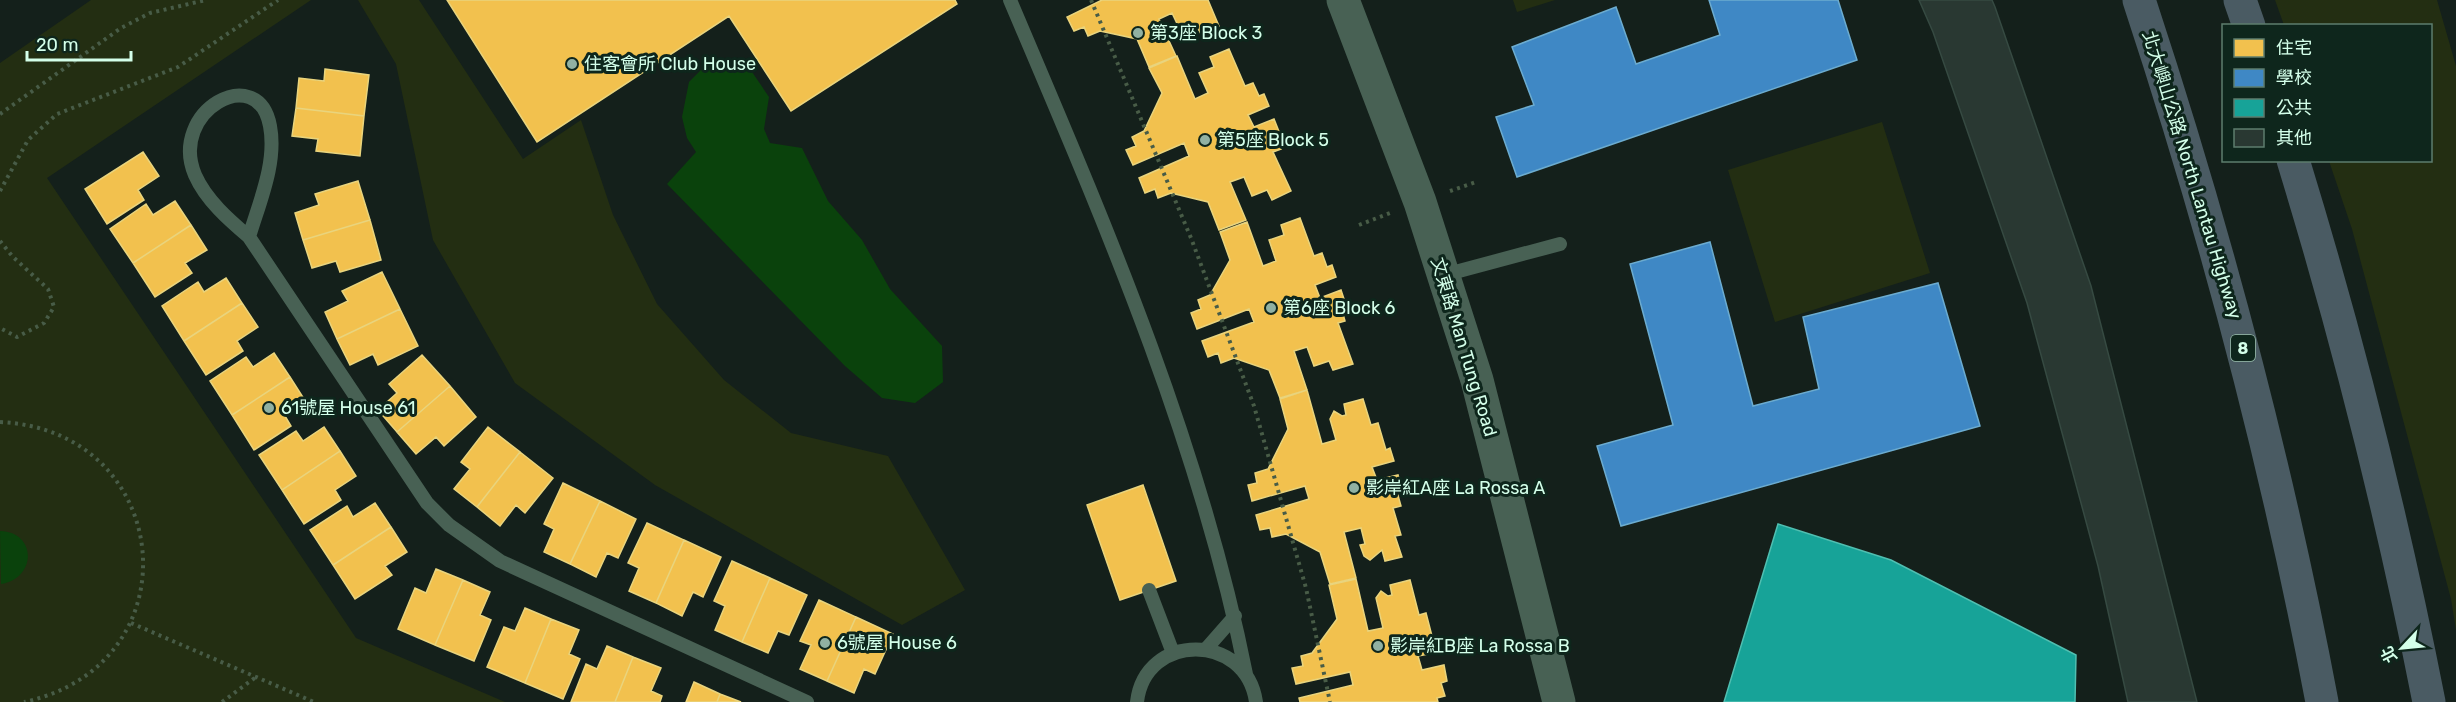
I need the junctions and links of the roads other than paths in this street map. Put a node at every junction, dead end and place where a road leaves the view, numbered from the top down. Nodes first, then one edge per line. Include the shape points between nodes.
1 (1011, 0) edge
2 (1343, 0) edge
3 (2139, 0) edge
4 (2240, 0) edge
5 (2248, 24) edge
6 (2294, 162) edge
7 (249, 237) junction
8 (1560, 244) dead end
9 (1444, 275) junction
10 (1149, 590) dead end
11 (1235, 616) junction
12 (1206, 649) junction
13 (1173, 653) junction
14 (1246, 674) junction
15 (807, 702) edge
16 (1137, 702) edge
17 (1256, 702) edge
18 (1559, 702) edge
19 (2322, 702) edge
20 (2429, 702) edge

1 - 11 lane via 1136,300 1204,505
2 - 9 street, 文東路 Man Tung Road
3 - 19 highway, 北大嶼山公路 North Lantau Highway / 8 via 2235,317 2304,606
4 - 5 highway
6 - 20 highway via 2331,283 2402,567
7 - 7 lane via 221,212 196,177 190,156 192,134 201,115 214,104 238,95 261,104 270,128 269,162
7 - 15 lane via 408,478 449,525 500,561
8 - 9 lane
9 - 18 street, 文東路 Man Tung Road via 1477,380
10 - 13 lane
11 - 12 lane
11 - 14 lane
12 - 13 lane
12 - 14 lane via 1222,654
13 - 16 lane via 1146,676
14 - 17 lane

